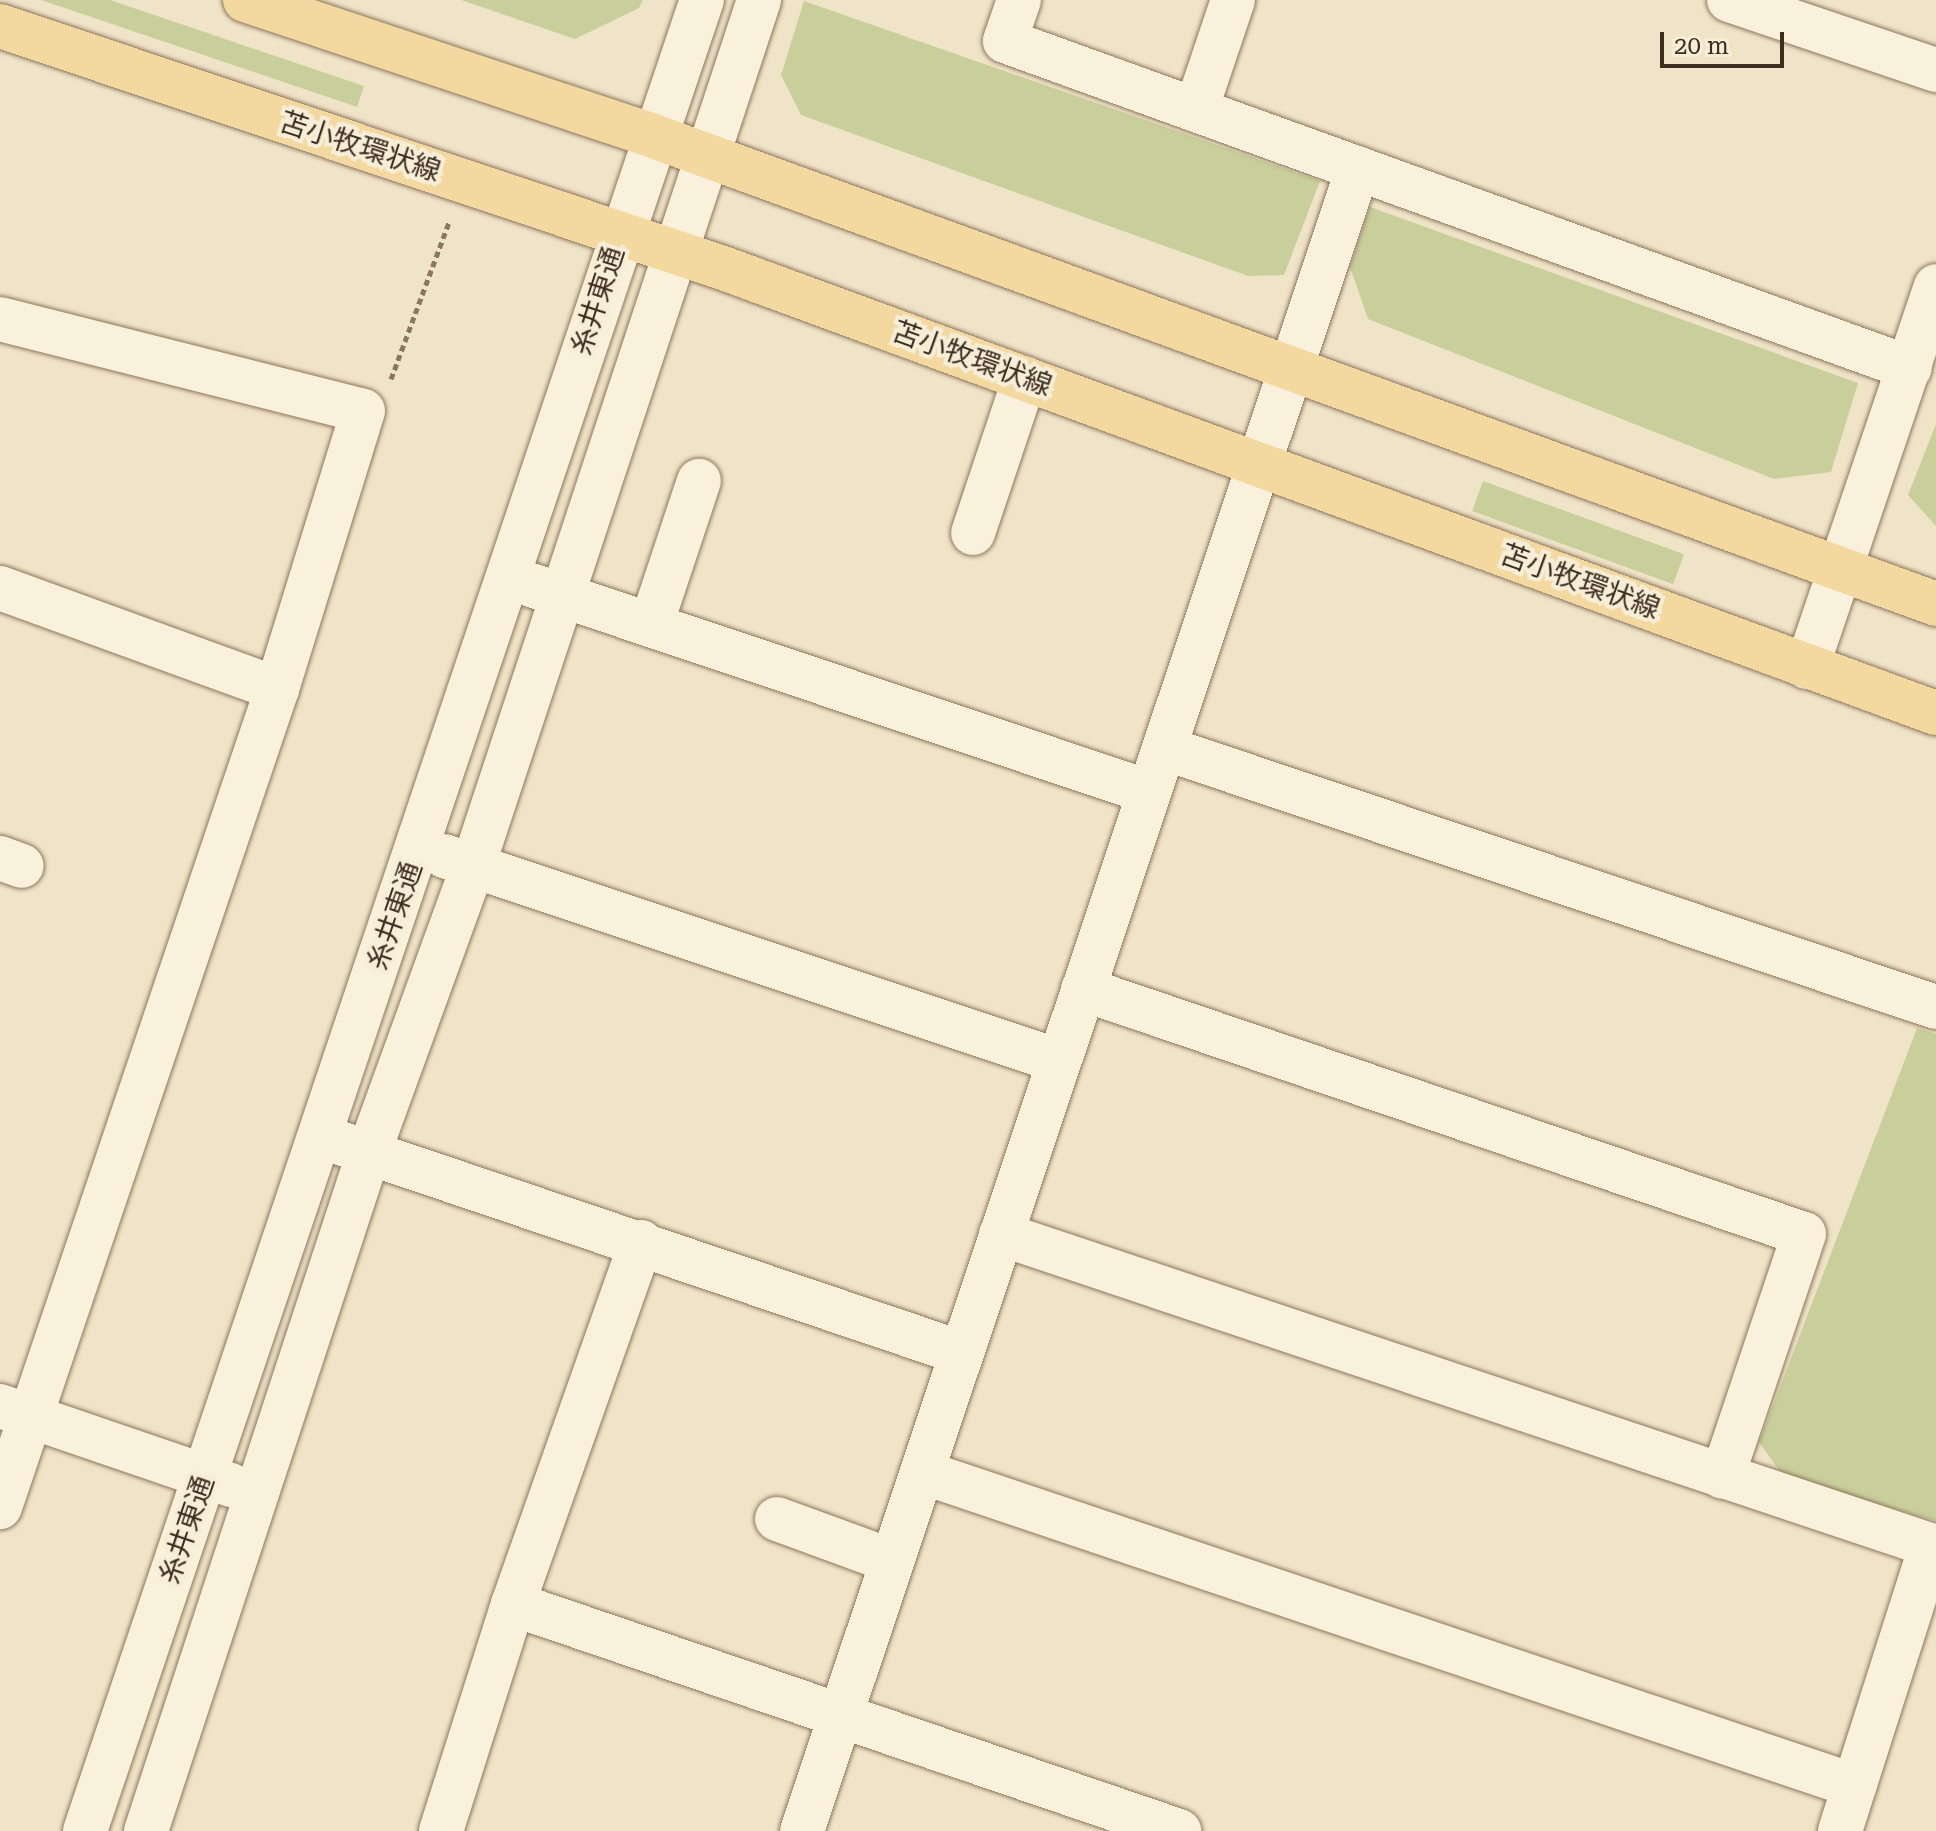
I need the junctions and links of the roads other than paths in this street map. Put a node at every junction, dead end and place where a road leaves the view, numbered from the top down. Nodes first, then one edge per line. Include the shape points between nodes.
1 (245, 0) edge
2 (702, 0) edge
3 (759, 0) edge
4 (1019, 0) edge
5 (1233, 0) edge
6 (1729, 0) edge
7 (0, 26) edge
8 (1936, 70) edge
9 (1196, 110) junction
10 (656, 137) junction
11 (708, 156) junction
12 (1358, 168) junction
13 (621, 232) junction
14 (673, 251) junction
15 (1936, 288) edge
16 (3, 330) edge
17 (1910, 368) junction
18 (1290, 370) junction
19 (1025, 378) junction
20 (1259, 463) junction
21 (699, 481) dead end
22 (973, 533) dead end
23 (1839, 568) junction
24 (506, 577) junction
25 (0, 588) edge
26 (559, 594) junction
27 (1936, 604) edge
28 (651, 625) junction
29 (1807, 667) junction
30 (277, 689) junction
31 (1936, 713) edge
32 (1164, 748) junction
33 (1149, 792) junction
34 (419, 848) junction
35 (473, 866) junction
36 (1083, 989) junction
37 (1936, 1007) edge
38 (1059, 1061) junction
39 (319, 1136) junction
40 (369, 1152) junction
41 (1001, 1234) junction
42 (641, 1242) junction
43 (962, 1353) junction
44 (16, 1411) edge
45 (922, 1472) junction
46 (205, 1476) junction
47 (1722, 1477) junction
48 (256, 1494) junction
49 (0, 1507) edge
50 (777, 1519) dead end
51 (1933, 1546) edge
52 (892, 1561) junction
53 (513, 1604) junction
54 (840, 1714) junction
55 (1855, 1786) junction
56 (85, 1831) edge
57 (146, 1831) edge
58 (441, 1831) edge
59 (802, 1831) edge
60 (1179, 1831) edge
61 (1840, 1831) edge

1 - 10 main road
2 - 10 street, 糸井東通
3 - 11 street, 糸井東通
4 - 9 street via 1005,41
5 - 9 street
6 - 8 street
7 - 13 main road, 苫小牧環状線
9 - 12 street
10 - 11 main road
10 - 13 street, 糸井東通
11 - 14 street, 糸井東通
11 - 18 main road
12 - 17 street
12 - 18 street
13 - 14 main road, 苫小牧環状線
13 - 24 street, 糸井東通
14 - 19 main road, 苫小牧環状線
14 - 26 street, 糸井東通
15 - 17 street
16 - 30 street via 363,411
17 - 23 street
18 - 20 street
18 - 23 main road
19 - 20 main road, 苫小牧環状線
19 - 22 street
20 - 29 main road, 苫小牧環状線
20 - 32 street
21 - 28 street
23 - 27 main road
23 - 29 street
24 - 26 street
24 - 34 street, 糸井東通
25 - 30 street
26 - 28 street
26 - 35 street, 糸井東通
28 - 33 street
29 - 31 main road, 苫小牧環状線
30 - 44 street
32 - 33 street
32 - 37 street
33 - 36 street
34 - 35 street
34 - 39 street, 糸井東通
35 - 38 street
35 - 40 street, 糸井東通
36 - 38 street
36 - 47 street via 1804,1234
38 - 41 street
39 - 40 street
39 - 46 street, 糸井東通
40 - 42 street
40 - 48 street, 糸井東通
41 - 43 street
41 - 47 street
42 - 43 street
42 - 53 street
43 - 45 street
44 - 46 street
44 - 49 street
45 - 52 street
45 - 55 street
46 - 48 street
46 - 56 street, 糸井東通
47 - 51 street
48 - 57 street, 糸井東通
50 - 52 street
51 - 55 street
52 - 54 street
53 - 54 street
53 - 58 street
54 - 59 street
54 - 60 street
55 - 61 street

